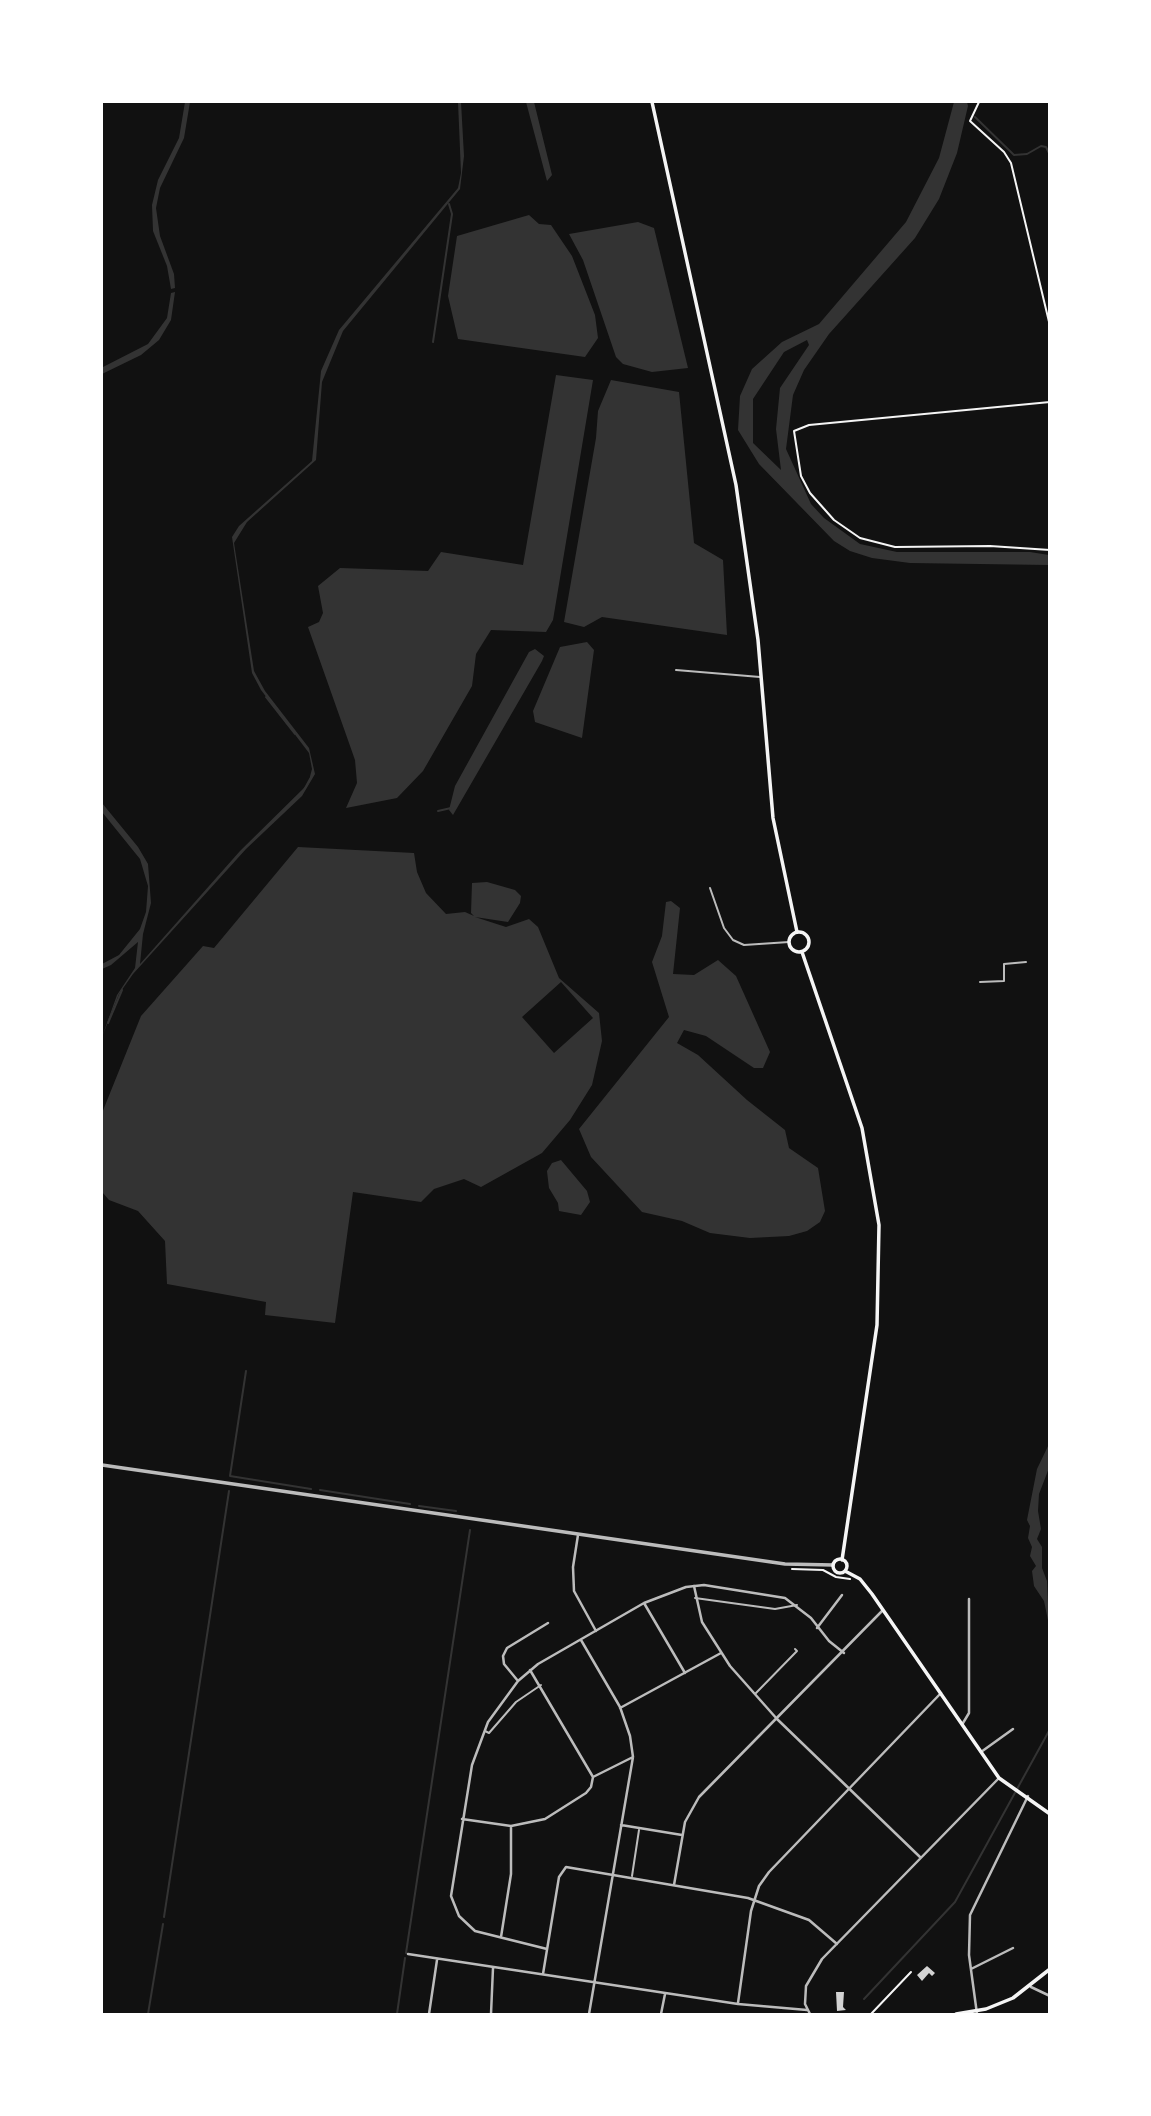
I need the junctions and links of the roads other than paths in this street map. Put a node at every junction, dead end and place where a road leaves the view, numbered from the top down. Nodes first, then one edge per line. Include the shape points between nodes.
1 (652, 102) edge
2 (676, 670) dead end
3 (761, 677) junction
4 (710, 888) dead end
5 (796, 932) junction
6 (789, 943) junction
7 (802, 952) junction
8 (1026, 962) dead end
9 (980, 982) dead end
10 (102, 1465) edge
11 (578, 1533) junction
12 (842, 1560) junction
13 (833, 1566) junction
14 (845, 1571) junction
15 (694, 1586) junction
16 (842, 1595) dead end
17 (695, 1598) junction
18 (969, 1599) dead end
19 (644, 1603) junction
20 (797, 1605) junction
21 (883, 1611) junction
22 (548, 1623) dead end
23 (817, 1628) junction
24 (596, 1631) junction
25 (581, 1640) junction
26 (795, 1649) dead end
27 (721, 1653) junction
28 (844, 1653) junction
29 (530, 1670) junction
30 (685, 1674) junction
31 (518, 1681) junction
32 (541, 1685) junction
33 (942, 1693) junction
34 (754, 1694) junction
35 (621, 1708) junction
36 (777, 1719) junction
37 (963, 1723) junction
38 (1013, 1729) dead end
39 (484, 1730) junction
40 (981, 1752) junction
41 (633, 1757) junction
42 (593, 1777) junction
43 (999, 1778) junction
44 (849, 1788) junction
45 (1028, 1796) junction
46 (1049, 1814) edge
47 (462, 1819) junction
48 (621, 1825) junction
49 (511, 1826) junction
50 (639, 1828) junction
51 (682, 1835) junction
52 (920, 1857) junction
53 (612, 1874) junction
54 (631, 1877) junction
55 (674, 1885) junction
56 (754, 1900) junction
57 (501, 1939) junction
58 (837, 1944) junction
59 (1013, 1948) dead end
60 (547, 1950) junction
61 (408, 1954) dead end
62 (437, 1960) junction
63 (493, 1968) junction
64 (971, 1969) junction
65 (1049, 1969) edge
66 (543, 1974) junction
67 (595, 1982) junction
68 (1031, 1987) junction
69 (665, 1992) junction
70 (1049, 1996) edge
71 (738, 2004) junction
72 (808, 2013) edge
73 (978, 2013) edge
74 (429, 2014) edge
75 (491, 2014) edge
76 (589, 2014) edge
77 (662, 2014) edge
78 (956, 2014) edge

1 - 3 main road via 727,435
2 - 3 lane
3 - 5 main road via 773,818
4 - 6 lane via 733,940 744,946
5 - 6 main road
5 - 7 main road via 805,933 810,940
6 - 7 main road
7 - 12 main road via 864,1136 879,1225 877,1325
8 - 9 lane via 1004,964 1004,981
10 - 11 street
11 - 13 street via 785,1564
11 - 24 street via 574,1591
12 - 13 main road
12 - 14 main road via 847,1564
13 - 14 main road via 838,1573
14 - 21 main road via 860,1579
15 - 17 street
15 - 19 street
15 - 20 street via 785,1598
16 - 23 street
17 - 20 lane via 775,1609
17 - 27 street via 702,1622
18 - 37 street via 969,1713
19 - 24 street
19 - 30 street
20 - 23 street
21 - 28 street
21 - 33 main road
22 - 31 street via 507,1648 505,1664
23 - 28 street
24 - 25 street
25 - 29 street
25 - 35 street
26 - 34 lane
27 - 30 street
27 - 34 street
28 - 36 street
29 - 31 street
29 - 32 street
30 - 35 street
31 - 39 street
32 - 39 lane via 516,1703 489,1733
32 - 42 street
33 - 37 main road
33 - 44 street
34 - 36 street
35 - 41 street
36 - 44 street
36 - 51 street via 699,1797
37 - 40 main road
38 - 40 street
39 - 47 street
40 - 43 main road
41 - 42 street
41 - 48 street
42 - 49 street via 586,1793 545,1819
43 - 45 main road
43 - 52 street
44 - 52 street
44 - 56 street via 768,1872
45 - 46 main road
45 - 64 street via 972,1908 968,1936
47 - 49 street
47 - 57 street via 452,1876 453,1903 469,1927
48 - 50 street
48 - 53 street
49 - 57 street via 511,1874
50 - 51 street
50 - 54 lane
51 - 55 street
52 - 58 street
53 - 54 street
53 - 60 street via 562,1867
53 - 67 street
54 - 55 street
55 - 56 street
56 - 58 street via 809,1920
56 - 71 street
57 - 60 street
58 - 72 street via 808,1979 804,1997
59 - 64 street
60 - 66 street
61 - 62 street
62 - 63 street
62 - 74 street
63 - 66 street
63 - 75 street
64 - 73 street
65 - 68 main road
66 - 67 street
67 - 69 street
67 - 76 street
68 - 70 street
68 - 73 main road
69 - 71 street
69 - 77 street
71 - 72 street
73 - 78 main road

